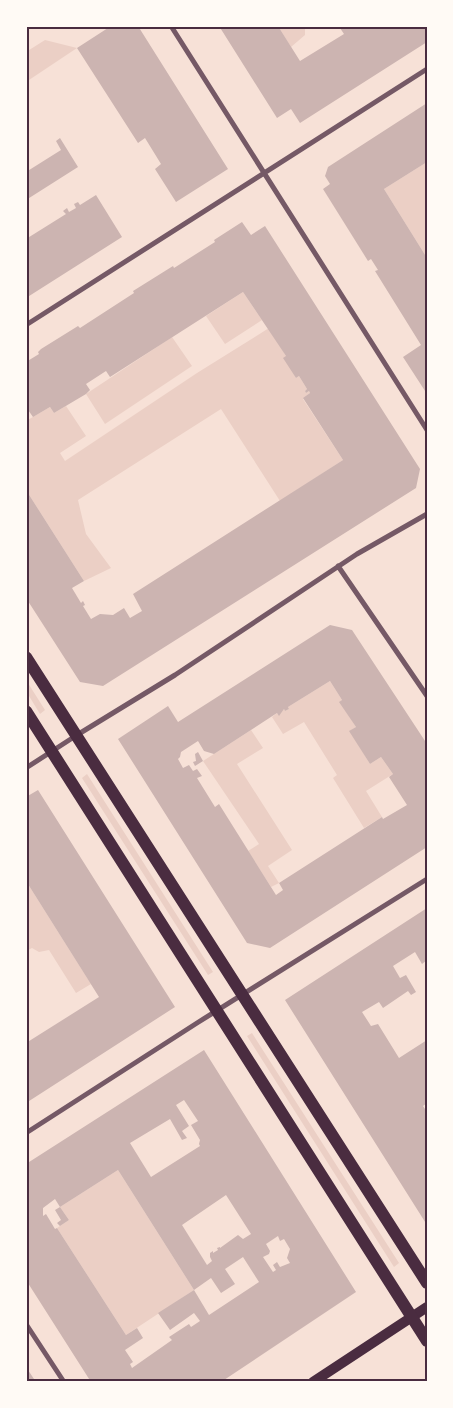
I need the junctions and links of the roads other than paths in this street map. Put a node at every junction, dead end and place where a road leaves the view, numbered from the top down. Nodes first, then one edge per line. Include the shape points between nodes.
1 (171, 26) edge
2 (427, 69) edge
3 (264, 173) junction
4 (26, 325) edge
5 (427, 430) edge
6 (427, 514) edge
7 (338, 566) junction
8 (26, 656) edge
9 (427, 696) edge
10 (26, 711) edge
11 (76, 735) junction
12 (52, 751) junction
13 (26, 768) edge
14 (427, 879) edge
15 (242, 995) junction
16 (218, 1010) junction
17 (26, 1133) edge
18 (427, 1283) edge
19 (427, 1307) edge
20 (412, 1317) junction
21 (26, 1324) edge
22 (427, 1340) edge
23 (64, 1382) edge
24 (313, 1382) edge

1 - 3 street
2 - 3 street
3 - 4 street
3 - 5 street
6 - 7 street
7 - 9 street
7 - 11 street via 175,675
8 - 11 main road
10 - 12 main road
11 - 12 street
11 - 15 main road
12 - 13 street
12 - 16 main road
14 - 15 street
15 - 16 street
15 - 18 main road
16 - 17 street
16 - 20 main road
19 - 20 main road
20 - 22 main road
20 - 24 main road
21 - 23 street

